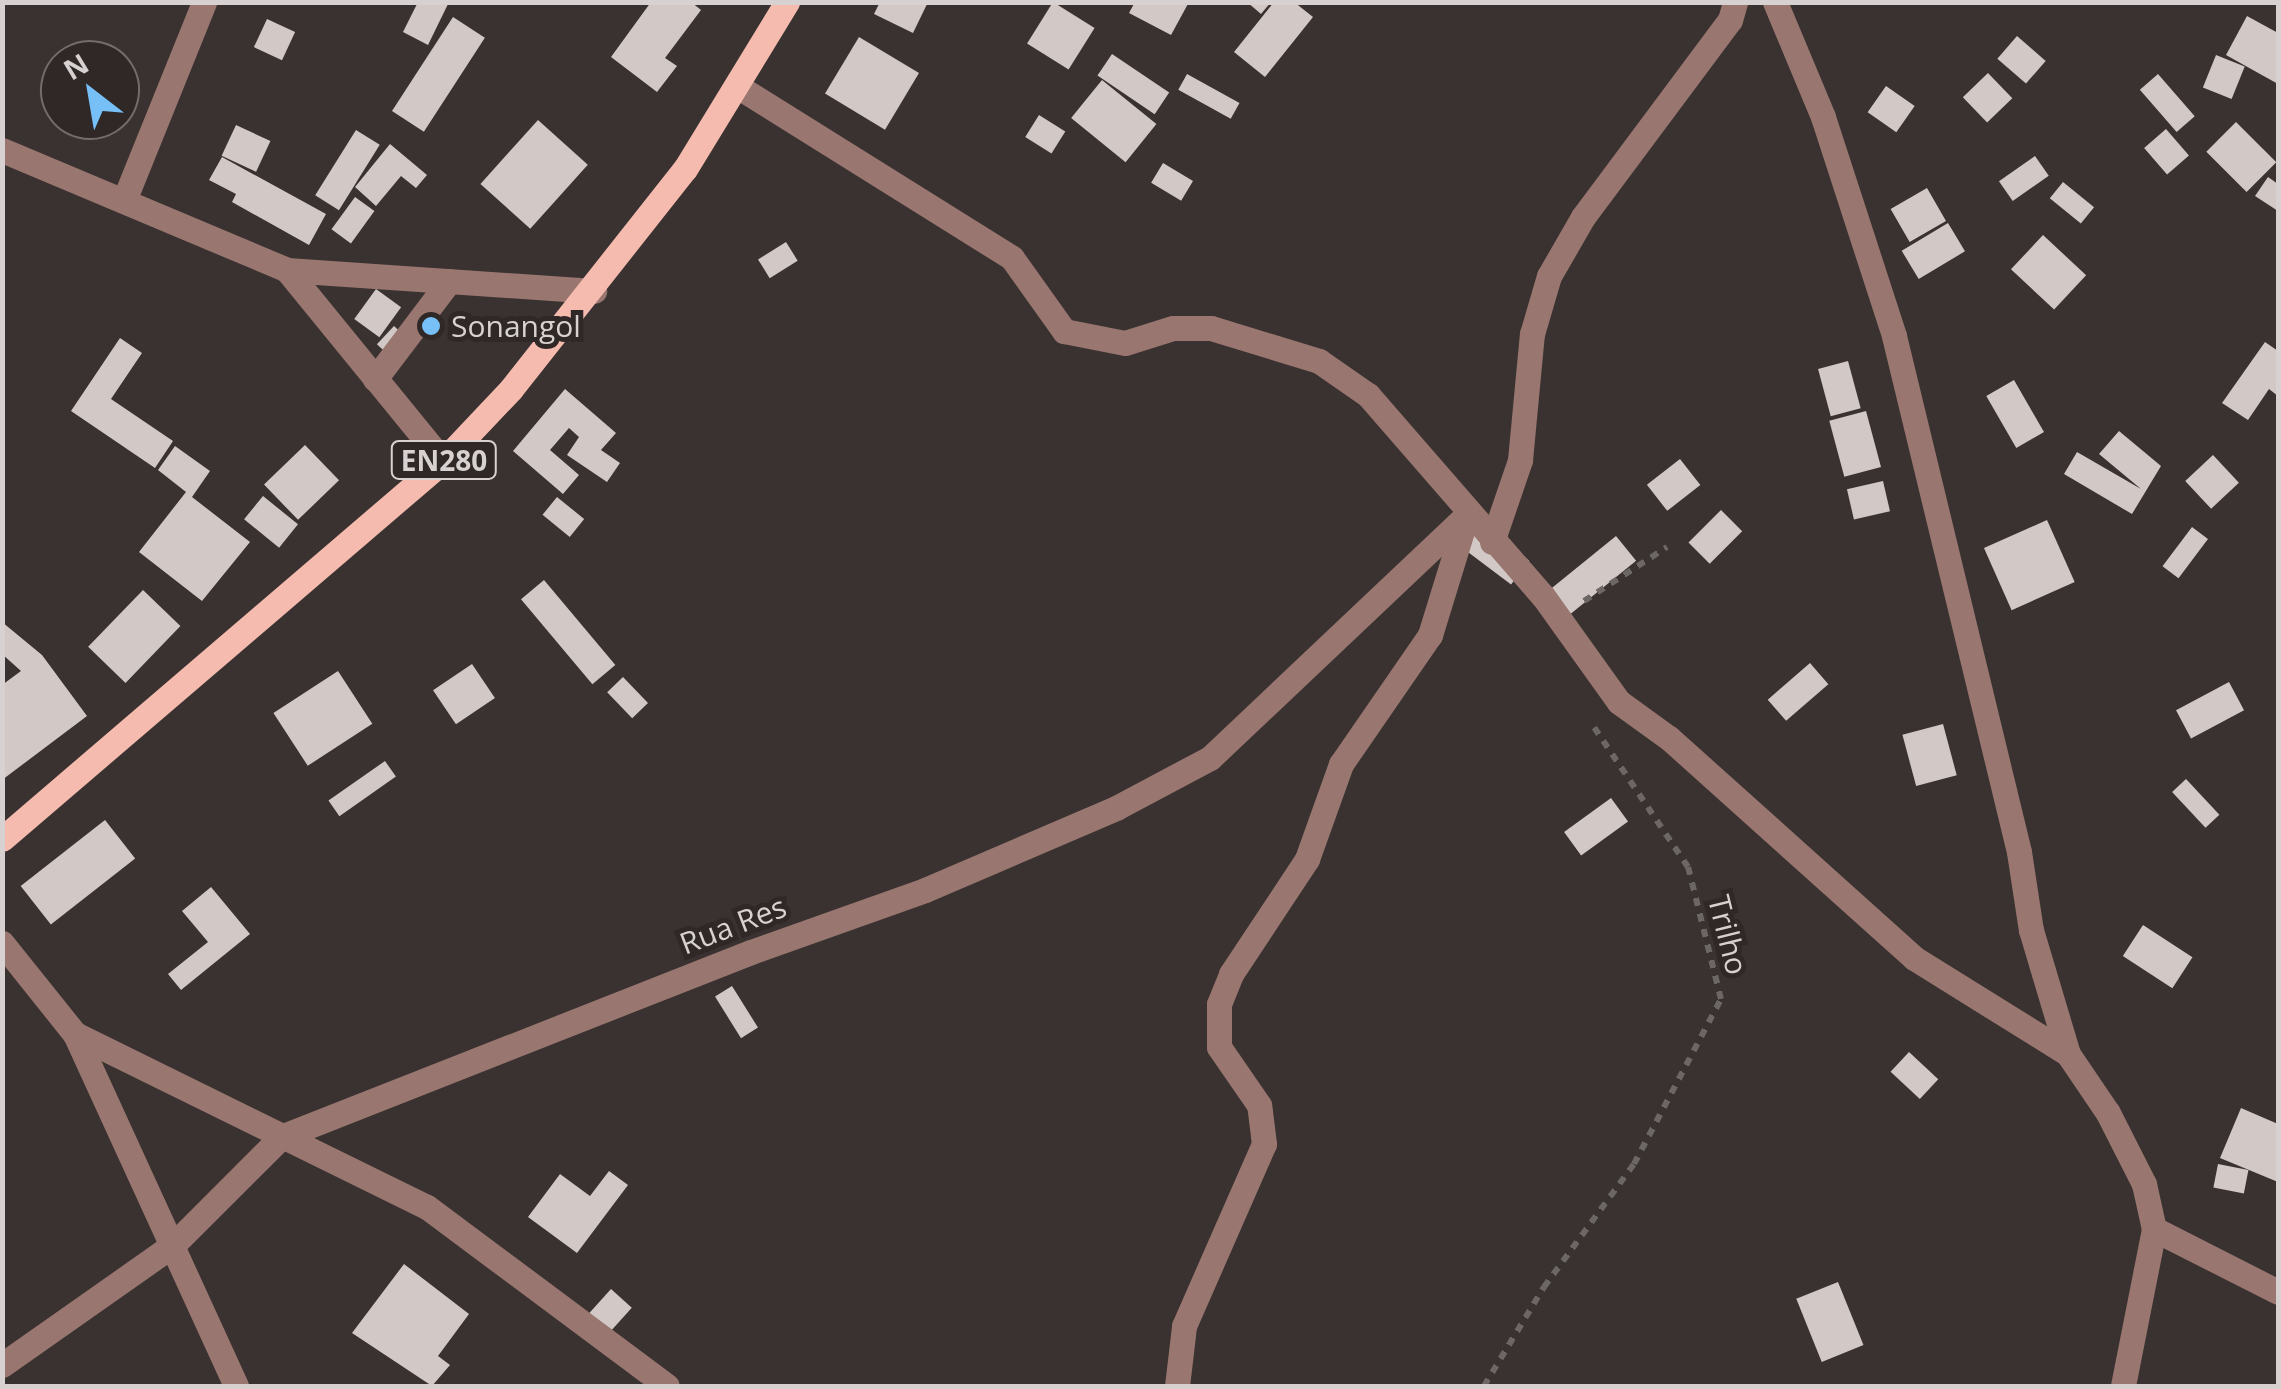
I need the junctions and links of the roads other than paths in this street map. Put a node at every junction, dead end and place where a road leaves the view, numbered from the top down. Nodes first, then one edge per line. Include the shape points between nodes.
1 (204, 2) edge
2 (786, 2) edge
3 (1735, 2) edge
4 (1775, 2) edge
5 (737, 86) junction
6 (2, 150) edge
7 (125, 198) junction
8 (287, 270) junction
9 (450, 282) junction
10 (594, 291) junction
11 (375, 378) junction
12 (442, 461) junction
13 (1467, 516) junction
14 (1492, 542) junction
15 (5, 834) edge
16 (2, 943) edge
17 (76, 1034) junction
18 (2068, 1054) junction
19 (281, 1137) junction
20 (2154, 1230) junction
21 (173, 1245) junction
22 (2278, 1292) edge
23 (2, 1365) edge
24 (236, 1386) edge
25 (667, 1386) edge
26 (1177, 1386) edge
27 (2123, 1386) edge

1 - 7 street
2 - 5 main road, EN280
3 - 14 street via 1730,20 1583,217 1549,276 1532,334 1520,460
4 - 18 street via 1823,117 1894,336 2019,852 2031,930
5 - 10 main road, EN280
5 - 13 street via 1012,258 1064,331 1125,343 1172,328 1211,328 1319,360 1368,396
6 - 7 street
7 - 8 street
8 - 9 street
8 - 11 street
9 - 10 street
9 - 11 street
10 - 12 main road, EN280
11 - 12 street
12 - 15 main road, EN280
13 - 14 street
13 - 19 street, Rua Res via 1210,758 1116,808 925,890
13 - 26 street via 1430,635 1341,764 1308,859 1231,974 1219,1004 1219,1047 1259,1105 1264,1144 1184,1326
14 - 18 street via 1618,702 1669,738 1914,958
16 - 17 street
17 - 19 street
17 - 21 street
18 - 20 street via 2144,1184
19 - 21 street, Rua Res
19 - 25 street via 427,1207
20 - 22 street
20 - 27 street
21 - 23 street, Rua Res
21 - 24 street

